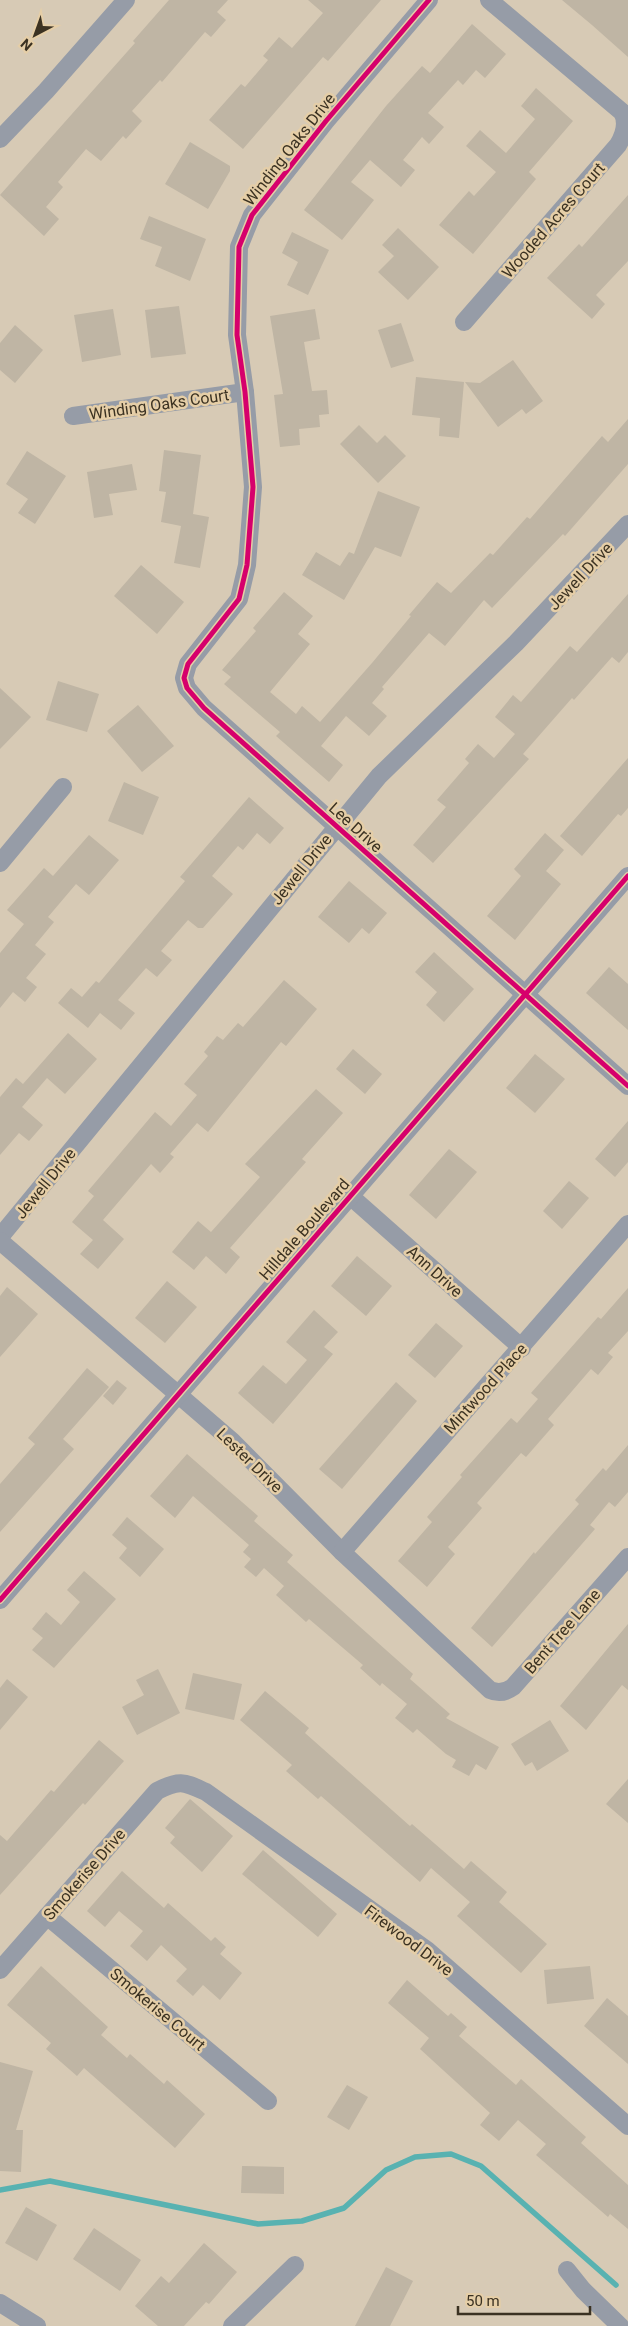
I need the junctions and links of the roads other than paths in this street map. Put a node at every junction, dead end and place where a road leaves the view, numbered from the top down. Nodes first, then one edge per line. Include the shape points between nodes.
1 (126, 0) edge
2 (429, 0) edge
3 (489, 0) edge
4 (0, 138) edge
5 (464, 322) dead end
6 (244, 392) junction
7 (73, 416) dead end
8 (628, 524) edge
9 (248, 551) joint
10 (63, 787) dead end
11 (337, 826) junction
12 (0, 863) edge
13 (628, 876) edge
14 (523, 994) junction
15 (628, 1086) edge
16 (349, 1195) junction
17 (628, 1224) edge
18 (0, 1239) edge
19 (522, 1348) junction
20 (178, 1395) junction
21 (342, 1552) junction
22 (628, 1556) edge
23 (0, 1600) edge
24 (490, 1690) joint
25 (172, 1783) joint
26 (48, 1916) junction
27 (0, 1970) edge
28 (268, 2101) dead end
29 (628, 2126) edge
30 (294, 2265) dead end
31 (567, 2270) dead end
32 (0, 2303) edge
33 (37, 2326) edge
34 (232, 2326) edge
35 (620, 2326) edge

1 - 4 street
2 - 6 street, Winding Oaks Drive via 326,121 252,215 239,247 237,270 237,335
3 - 5 street, Wooded Acres Court via 626,117 624,135 618,145
6 - 7 street, Winding Oaks Court
6 - 9 street, Winding Oaks Drive via 253,487
8 - 11 street, Jewell Drive via 516,643 379,776
9 - 11 street, Lee Drive via 239,599 188,664 184,678 187,688 204,708
10 - 12 street
11 - 14 street, Lee Drive
11 - 18 street, Jewell Drive
13 - 14 street, Hilldale Boulevard
14 - 15 street, Lee Drive
14 - 16 street, Hilldale Boulevard
16 - 19 street, Ann Drive
16 - 20 street, Hilldale Boulevard
17 - 19 street, Mintwood Place
18 - 20 street, Lester Drive
19 - 21 street, Mintwood Place
20 - 21 street, Lester Drive via 232,1441
20 - 23 street, Hilldale Boulevard
21 - 24 street, Lester Drive
22 - 24 street, Bent Tree Lane via 513,1687 496,1693
25 - 26 street, Smokerise Drive via 157,1791
25 - 29 street, Firewood Drive via 184,1782 206,1792 427,1950
26 - 27 street, Smokerise Drive
26 - 28 street, Smokerise Court
30 - 34 street
31 - 35 street
32 - 33 street

